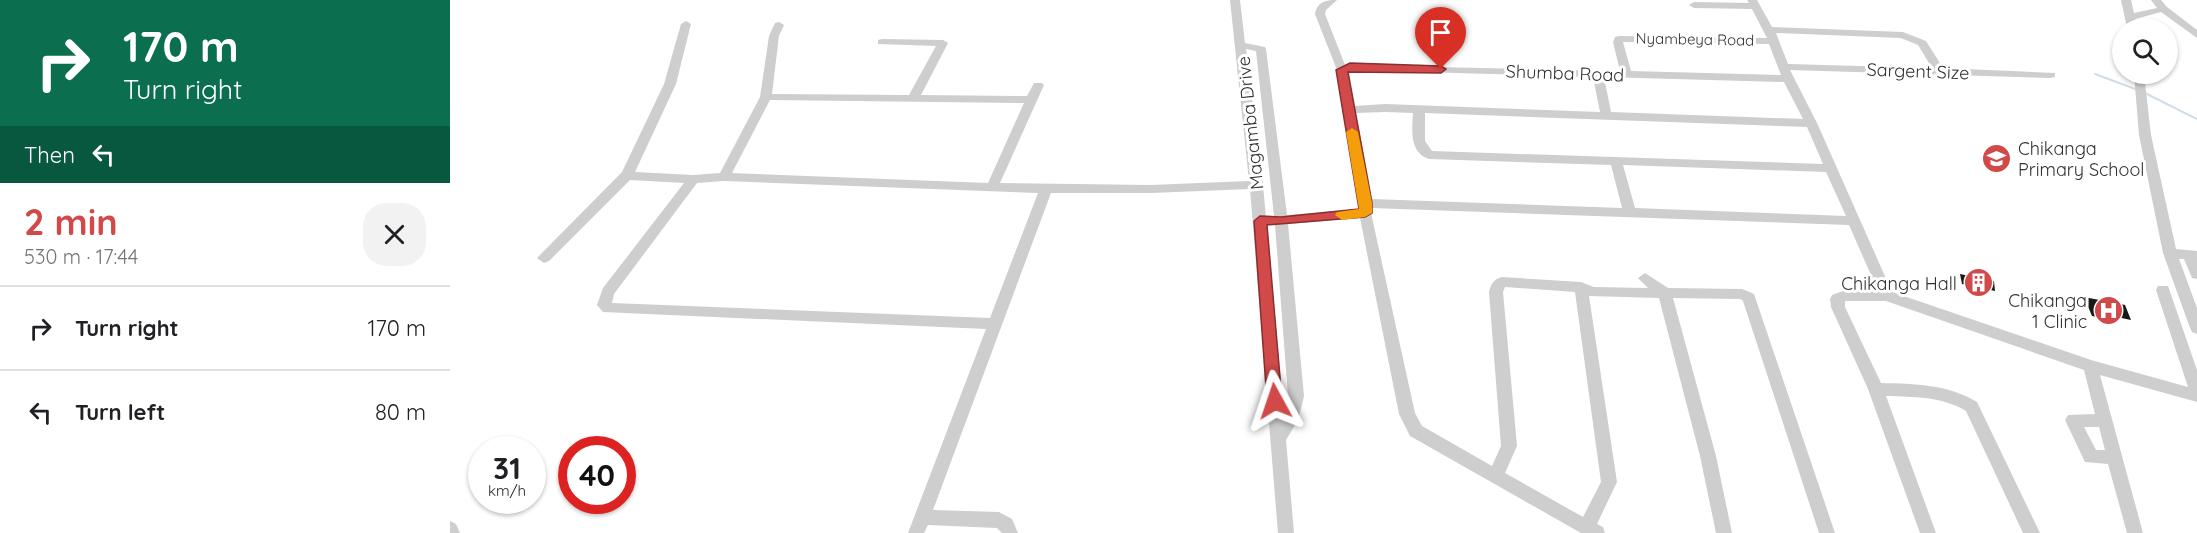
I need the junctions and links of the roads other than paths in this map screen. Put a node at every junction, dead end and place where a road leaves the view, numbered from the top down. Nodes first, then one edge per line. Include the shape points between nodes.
1 (1235, 0) edge
2 (1332, 0) edge
3 (2126, 0) edge
4 (1754, 3) edge
5 (2160, 4) edge
6 (1695, 5) dead end
7 (2130, 18) edge
8 (2139, 18) edge
9 (686, 24) dead end
10 (779, 25) dead end
11 (1771, 35) junction
12 (2197, 35) edge
13 (882, 42) dead end
14 (1241, 45) junction
15 (1342, 70) junction
16 (1939, 71) junction
17 (1786, 73) junction
18 (1598, 74) junction
19 (1627, 75) junction
20 (2051, 75) dead end
21 (2141, 84) edge
22 (1038, 85) dead end
23 (766, 97) junction
24 (913, 99) junction
25 (1030, 100) junction
26 (1348, 110) junction
27 (1419, 110) junction
28 (1606, 115) junction
29 (1811, 123) junction
30 (1616, 160) junction
31 (1831, 168) junction
32 (628, 174) junction
33 (724, 177) junction
34 (693, 179) junction
35 (1257, 185) junction
36 (992, 187) junction
37 (1046, 189) junction
38 (1365, 208) junction
39 (1629, 211) junction
40 (1260, 221) junction
41 (1281, 221) junction
42 (1853, 221) junction
43 (2170, 253) junction
44 (2193, 256) edge
45 (544, 258) dead end
46 (2197, 274) edge
47 (1645, 278) dead end
48 (1581, 287) junction
49 (2163, 290) dead end
50 (1665, 293) junction
51 (1887, 296) junction
52 (994, 324) junction
53 (2197, 328) edge
54 (2090, 366) junction
55 (1876, 389) junction
56 (2197, 394) edge
57 (2104, 422) junction
58 (1278, 440) junction
59 (2114, 457) junction
60 (1496, 476) junction
61 (919, 525) edge
62 (1592, 530) edge
63 (1010, 533) edge
64 (1286, 533) edge
65 (1724, 533) edge
66 (1827, 533) edge
67 (1929, 533) edge
68 (2032, 533) edge
69 (2135, 533) edge

1 - 14 street, Magamba Drive
2 - 15 street via 1320,14
3 - 7 street
4 - 6 street
4 - 11 street
5 - 8 street
5 - 12 street
9 - 32 street via 670,84
10 - 23 street
11 - 16 street via 1903,35 1922,43
11 - 17 street
11 - 19 street, Nyambeya Road via 1619,39
13 - 24 street via 943,43
14 - 35 street, Magamba Drive
14 - 41 street via 1261,49
15 - 18 street, Shumba Road via 1350,67
15 - 26 street
16 - 17 street, Sargent Size
16 - 20 street, Sargent Size
17 - 19 street, Shumba Road
17 - 29 street
18 - 19 street, Shumba Road
18 - 28 street
21 - 43 street via 2146,141
22 - 25 street
23 - 24 street
23 - 33 street
24 - 25 street
25 - 36 street
26 - 27 street
26 - 38 street
27 - 28 street
27 - 30 street via 1419,145 1430,155
28 - 29 street
29 - 31 street
30 - 31 street
30 - 39 street
31 - 42 street
32 - 34 street
32 - 45 street
33 - 34 street
33 - 36 street
34 - 52 street via 608,292 604,305 608,308
35 - 37 street
35 - 40 street, Magamba Drive
36 - 37 street
37 - 52 street
38 - 39 street
38 - 41 street
38 - 60 street via 1407,414 1416,431
39 - 42 street
40 - 41 street
40 - 58 street, Magamba Drive
41 - 58 street via 1296,396 1290,420
42 - 51 street
43 - 44 street
43 - 53 street
44 - 46 street
47 - 50 street
48 - 50 street via 1592,292
48 - 60 street via 1502,282 1497,287 1509,446
48 - 62 street via 1609,482
49 - 56 street
50 - 65 street
50 - 66 street via 1734,292 1749,298
51 - 54 street
51 - 55 street via 1837,299
52 - 61 street
54 - 56 street
54 - 57 street
55 - 67 street
55 - 68 street via 1949,394 1972,407
57 - 59 street
57 - 59 street via 2073,420 2091,457
58 - 64 street, Magamba Drive
59 - 69 street
60 - 62 street
61 - 63 street via 999,520

